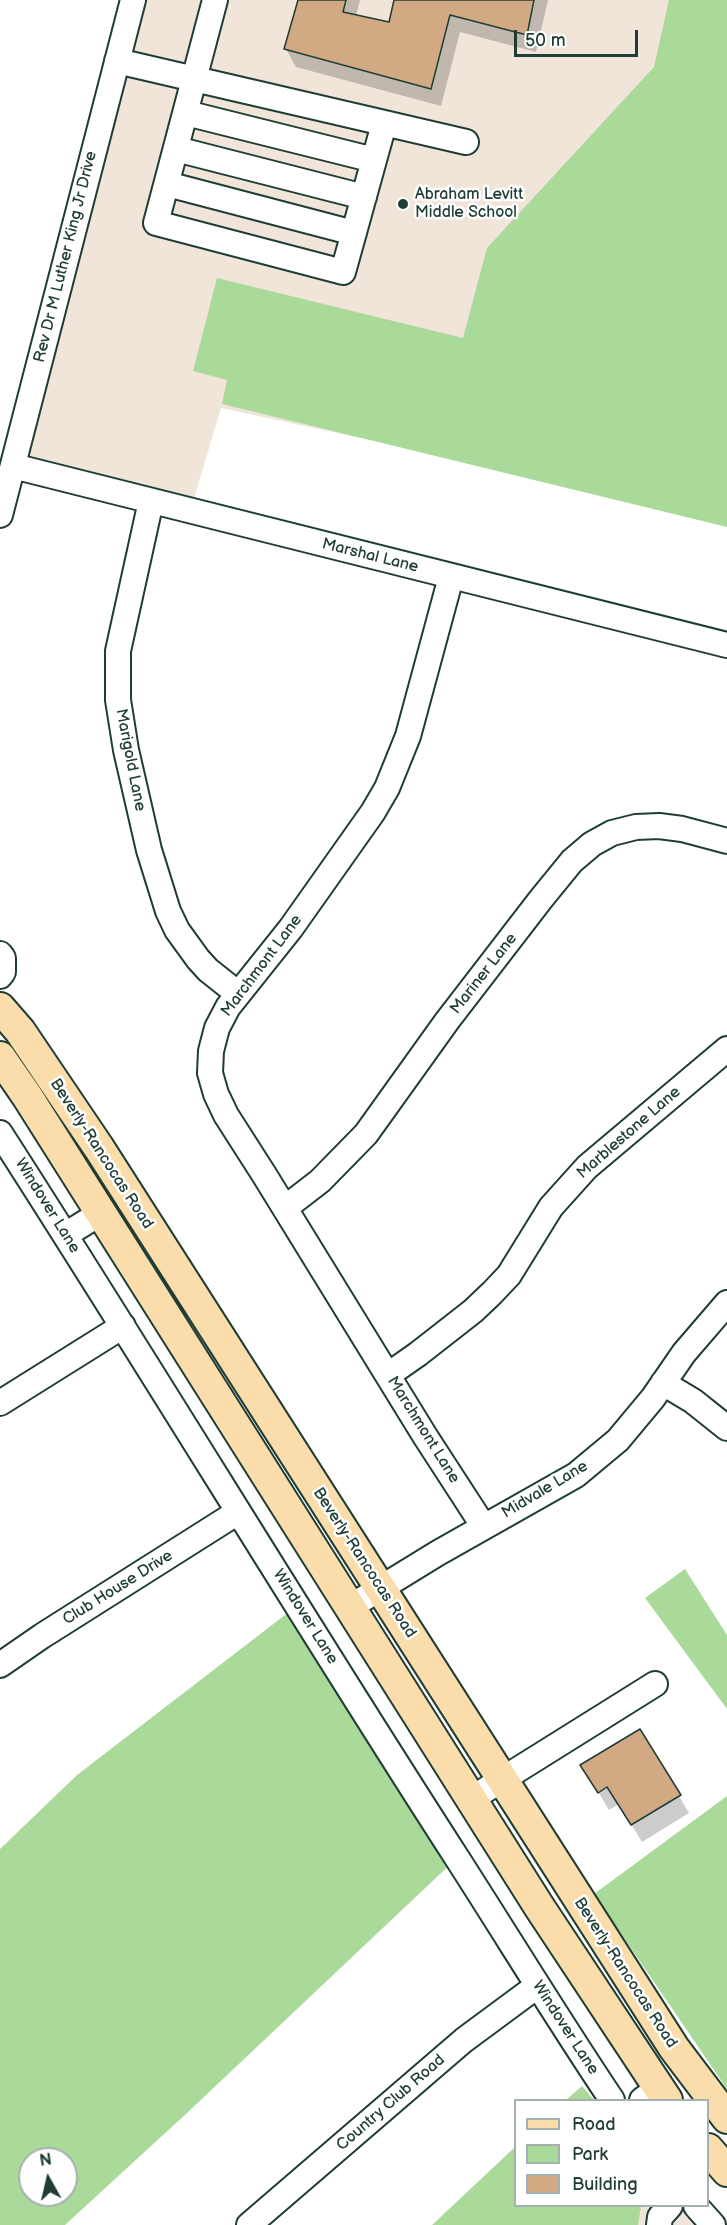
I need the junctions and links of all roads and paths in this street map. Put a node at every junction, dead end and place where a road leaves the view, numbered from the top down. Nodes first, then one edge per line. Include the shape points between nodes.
1 (133, 0) edge
2 (215, 0) edge
3 (117, 62) junction
4 (195, 80) junction
5 (186, 112) junction
6 (384, 124) junction
7 (466, 142) dead end
8 (176, 149) junction
9 (374, 160) junction
10 (167, 184) junction
11 (364, 197) junction
12 (354, 233) junction
13 (13, 466) junction
14 (151, 501) junction
15 (0, 515) edge
16 (451, 577) junction
17 (727, 645) edge
18 (727, 841) edge
19 (0, 954) edge
20 (0, 976) edge
21 (237, 993) junction
22 (0, 1008) edge
23 (727, 1049) edge
24 (0, 1057) edge
25 (1, 1138) edge
26 (285, 1208) junction
27 (101, 1213) junction
28 (65, 1235) junction
29 (727, 1303) edge
30 (123, 1326) junction
31 (217, 1334) junction
32 (388, 1375) junction
33 (663, 1383) junction
34 (0, 1403) edge
35 (727, 1428) edge
36 (238, 1512) junction
37 (484, 1527) junction
38 (379, 1588) junction
39 (350, 1607) junction
40 (0, 1665) edge
41 (654, 1684) dead end
42 (502, 1780) junction
43 (471, 1798) junction
44 (537, 1986) junction
45 (655, 2096) edge
46 (611, 2099) edge
47 (727, 2118) edge
48 (709, 2150) edge
49 (727, 2171) edge
50 (668, 2207) edge
51 (698, 2207) edge
52 (249, 2225) edge
53 (659, 2225) edge
54 (713, 2225) edge

1 - 3 street, Rev Dr M Luther King Jr Drive
2 - 4 street
3 - 4 street
3 - 13 street, Rev Dr M Luther King Jr Drive
4 - 5 street
4 - 6 street
5 - 8 street
5 - 9 street
6 - 7 street
6 - 9 street
8 - 10 street
8 - 11 street
9 - 11 street
10 - 12 street
10 - 12 street via 156,223 167,226 343,272
11 - 12 street
13 - 14 street, Marshal Lane
13 - 15 street, Rev Dr M Luther King Jr Drive
14 - 16 street, Marshal Lane
14 - 21 street, Marigold Lane via 118,651 118,700 126,750 168,911 198,959
16 - 17 street, Marshal Lane
16 - 21 street, Marchmont Lane via 408,736 387,788 291,928
18 - 26 street, Mariner Lane via 659,826 612,833 592,844 572,861 541,899 366,1134 320,1181
19 - 20 street
21 - 26 street, Marchmont Lane via 217,1028 210,1073 226,1115
22 - 31 main road, Beverly-Rancocas Road via 20,1031 99,1148
23 - 32 street, Marblestone Lane via 587,1167 551,1208 509,1275 492,1293
24 - 27 main road, Beverly-Rancocas Road
25 - 28 street, Windover Lane
26 - 32 street, Marchmont Lane
27 - 28 street
27 - 31 main road via 117,1220 131,1233 179,1311 196,1325
27 - 39 main road, Beverly-Rancocas Road
28 - 30 street, Windover Lane
29 - 33 street, Midvale Lane
30 - 34 street
30 - 36 street, Windover Lane
31 - 38 main road, Beverly-Rancocas Road
32 - 37 street, Marchmont Lane
33 - 35 street
33 - 37 street, Midvale Lane via 618,1440 576,1475
36 - 40 street, Club House Drive
36 - 44 street, Windover Lane
37 - 38 street, Midvale Lane
38 - 39 street, Midvale Lane
38 - 42 main road, Beverly-Rancocas Road
39 - 43 main road, Beverly-Rancocas Road
41 - 42 street
42 - 43 street
42 - 47 main road, Beverly-Rancocas Road via 674,2048
43 - 45 main road, Beverly-Rancocas Road
44 - 46 street, Windover Lane
44 - 52 street, Country Club Road via 464,2040
48 - 49 main road
50 - 53 street
51 - 54 street

